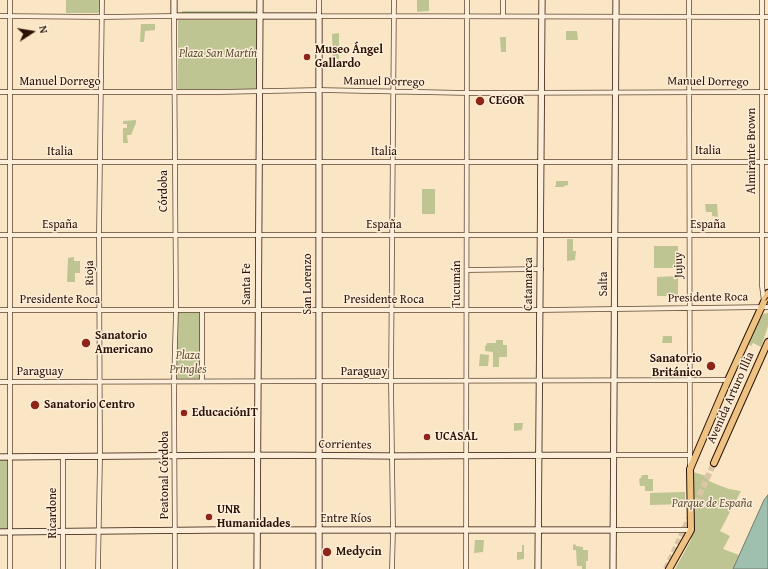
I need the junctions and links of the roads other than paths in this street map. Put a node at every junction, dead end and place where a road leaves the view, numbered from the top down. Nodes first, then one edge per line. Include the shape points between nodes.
1 (10, 0) edge
2 (102, 0) edge
3 (174, 0) edge
4 (260, 0) edge
5 (319, 0) edge
6 (394, 0) edge
7 (467, 0) edge
8 (503, 0) edge
9 (542, 0) edge
10 (616, 0) edge
11 (689, 0) edge
12 (762, 0) edge
13 (0, 16) edge
14 (10, 16) junction
15 (174, 16) junction
16 (260, 16) junction
17 (319, 16) junction
18 (394, 16) junction
19 (503, 16) junction
20 (542, 16) junction
21 (616, 16) junction
22 (102, 17) junction
23 (467, 17) junction
24 (689, 17) junction
25 (762, 17) junction
26 (768, 17) edge
27 (319, 90) junction
28 (259, 91) junction
29 (689, 91) junction
30 (0, 92) edge
31 (10, 92) junction
32 (101, 92) junction
33 (174, 92) junction
34 (393, 92) junction
35 (542, 92) junction
36 (616, 92) junction
37 (762, 92) junction
38 (768, 92) edge
39 (468, 93) junction
40 (616, 161) junction
41 (689, 161) junction
42 (0, 162) edge
43 (10, 162) junction
44 (100, 162) junction
45 (175, 162) junction
46 (259, 162) junction
47 (319, 162) junction
48 (393, 162) junction
49 (467, 162) junction
50 (541, 162) junction
51 (762, 162) junction
52 (768, 162) edge
53 (615, 234) junction
54 (0, 235) edge
55 (10, 235) junction
56 (99, 235) junction
57 (175, 235) junction
58 (259, 235) junction
59 (319, 235) junction
60 (393, 235) junction
61 (467, 235) junction
62 (541, 235) junction
63 (690, 235) junction
64 (763, 235) junction
65 (768, 235) edge
66 (541, 269) junction
67 (467, 270) junction
68 (768, 293) edge
69 (764, 305) edge
70 (690, 307) junction
71 (615, 309) junction
72 (0, 310) edge
73 (11, 310) junction
74 (100, 310) junction
75 (176, 310) junction
76 (202, 310) junction
77 (258, 310) junction
78 (319, 310) junction
79 (392, 310) junction
80 (467, 310) junction
81 (540, 310) junction
82 (768, 342) edge
83 (728, 380) junction
84 (174, 381) junction
85 (202, 381) junction
86 (690, 381) junction
87 (0, 382) edge
88 (10, 382) junction
89 (100, 382) junction
90 (258, 382) junction
91 (318, 382) junction
92 (391, 382) junction
93 (466, 382) junction
94 (540, 382) junction
95 (615, 382) junction
96 (258, 455) junction
97 (318, 455) junction
98 (614, 455) junction
99 (690, 455) junction
100 (175, 456) junction
101 (392, 456) junction
102 (466, 456) junction
103 (540, 456) junction
104 (0, 457) edge
105 (10, 457) junction
106 (100, 457) junction
107 (63, 458) junction
108 (714, 463) tunnel mouth
109 (690, 470) junction
110 (99, 530) junction
111 (175, 530) junction
112 (257, 530) junction
113 (319, 530) junction
114 (393, 530) junction
115 (538, 530) junction
116 (614, 530) junction
117 (691, 530) junction
118 (466, 531) junction
119 (0, 532) edge
120 (10, 532) junction
121 (63, 532) junction
122 (10, 569) edge
123 (63, 569) edge
124 (98, 569) edge
125 (175, 569) edge
126 (257, 569) edge
127 (319, 569) edge
128 (392, 569) edge
129 (466, 569) edge
130 (538, 569) edge
131 (613, 569) edge
132 (670, 569) edge

1 - 14 street
2 - 22 street, Rioja
3 - 15 main road, Córdoba
4 - 16 main road, Santa Fe
5 - 17 street, San Lorenzo
6 - 18 street
7 - 23 street, Tucumán
8 - 19 street
9 - 20 main road, Catamarca
10 - 21 main road, Salta
11 - 24 street, Jujuy
12 - 25 street, Almirante Brown
13 - 14 street
14 - 22 street
14 - 31 street
15 - 16 main road
15 - 22 street
15 - 33 street, Córdoba
16 - 17 main road
16 - 28 main road, Santa Fe
17 - 18 street
17 - 27 main road, San Lorenzo
18 - 23 street
18 - 34 street
19 - 20 street
19 - 23 street
20 - 21 street
20 - 35 main road, Catamarca
21 - 24 street
21 - 36 main road, Salta
22 - 32 street, Rioja
23 - 39 street, Tucumán
24 - 25 street
24 - 29 street, Jujuy
25 - 26 street
25 - 37 street, Almirante Brown
27 - 28 street, Manuel Dorrego
27 - 34 street, Manuel Dorrego
27 - 47 main road, San Lorenzo
28 - 33 street, Manuel Dorrego
28 - 46 main road, Santa Fe
29 - 36 street, Manuel Dorrego
29 - 37 street, Manuel Dorrego
29 - 41 street, Jujuy
30 - 31 street, Manuel Dorrego
31 - 32 street, Manuel Dorrego
31 - 43 street
32 - 33 street, Manuel Dorrego
32 - 44 street, Rioja
33 - 45 street, Córdoba
34 - 39 street, Manuel Dorrego
34 - 48 street
35 - 36 street, Manuel Dorrego
35 - 39 street, Manuel Dorrego
35 - 50 main road, Catamarca
36 - 40 main road, Salta
37 - 38 street, Manuel Dorrego
37 - 51 street, Almirante Brown
39 - 49 street, Tucumán
40 - 41 street, Italia
40 - 50 street, Italia
40 - 53 main road, Salta
41 - 51 street, Italia
41 - 63 street, Jujuy
42 - 43 street, Italia
43 - 44 street, Italia
43 - 55 street
44 - 45 street, Italia
44 - 56 street, Rioja
45 - 46 street, Italia
45 - 57 street, Córdoba
46 - 47 street, Italia
46 - 58 main road, Santa Fe
47 - 48 street, Italia
47 - 59 main road, San Lorenzo
48 - 49 street, Italia
48 - 60 street
49 - 50 street, Italia
49 - 61 street, Tucumán
50 - 62 main road, Catamarca
51 - 52 street, Italia
51 - 64 street, Almirante Brown
53 - 62 street, España
53 - 63 street, España
53 - 71 main road, Salta
54 - 55 street, España
55 - 56 street, España
55 - 73 street
56 - 57 street, España
56 - 74 street, Rioja
57 - 58 street, España
57 - 75 street, Córdoba
58 - 59 street, España
58 - 77 main road, Santa Fe
59 - 60 street, España
59 - 78 main road, San Lorenzo
60 - 61 street, España
60 - 79 street
61 - 62 street, España
61 - 67 street, Tucumán
62 - 66 main road, Catamarca
63 - 64 street, España
63 - 70 street, Jujuy
64 - 65 street, España
64 - 69 street, Almirante Brown
66 - 67 street
66 - 81 main road, Catamarca
67 - 80 street, Tucumán
68 - 69 main road
69 - 70 street, Presidente Roca
69 - 83 main road
70 - 71 street, Presidente Roca
70 - 86 street, Jujuy
71 - 81 street, Presidente Roca
71 - 95 main road, Salta
72 - 73 street, Presidente Roca
73 - 74 street, Presidente Roca
73 - 88 street
74 - 75 street, Presidente Roca
74 - 89 street, Rioja
75 - 76 street, Presidente Roca
75 - 84 street, Córdoba
76 - 77 street, Presidente Roca
76 - 85 street
77 - 78 street, Presidente Roca
77 - 90 main road, Santa Fe
78 - 79 street, Presidente Roca
78 - 91 main road, San Lorenzo
79 - 80 street, Presidente Roca
79 - 92 street
80 - 81 street, Presidente Roca
80 - 93 street, Tucumán
81 - 94 main road, Catamarca
82 - 108 main road, Avenida Arturo Illia
83 - 86 street, Paraguay
83 - 109 main road
84 - 85 street, Paraguay
84 - 89 street, Paraguay
84 - 100 street, Peatonal Córdoba
85 - 90 street, Paraguay
86 - 95 street, Paraguay
86 - 99 street, Jujuy
87 - 88 street, Paraguay
88 - 89 street, Paraguay
88 - 105 street
89 - 106 street, Rioja
90 - 91 street, Paraguay
90 - 96 main road, Santa Fe
91 - 92 street, Paraguay
91 - 97 main road, San Lorenzo
92 - 93 street, Paraguay
92 - 101 street
93 - 94 street, Paraguay
93 - 102 street, Tucumán
94 - 95 street, Paraguay
94 - 103 main road, Catamarca
95 - 98 main road, Salta
96 - 97 main road, Corrientes
96 - 100 main road, Corrientes
96 - 112 main road, Santa Fe
97 - 101 main road, Corrientes
97 - 113 main road, San Lorenzo
98 - 99 street, Corrientes
98 - 103 main road, Corrientes
98 - 116 main road, Salta
99 - 109 street, Jujuy
100 - 106 main road, Corrientes
100 - 111 street, Peatonal Córdoba
101 - 102 main road, Corrientes
101 - 114 street
102 - 103 main road, Corrientes
102 - 118 street, Tucumán
103 - 115 main road, Catamarca
104 - 105 main road, Corrientes
105 - 107 main road, Corrientes
105 - 120 street
106 - 107 main road, Corrientes
106 - 110 street, Rioja
107 - 121 street, Ricardone
109 - 117 main road, Jujuy
110 - 111 main road, Entre Ríos
110 - 121 main road, Entre Ríos
110 - 124 street, Rioja
111 - 112 main road, Entre Ríos
111 - 125 street, Peatonal Córdoba
112 - 113 main road, Entre Ríos
112 - 126 main road, Santa Fe
113 - 114 main road, Entre Ríos
113 - 127 main road, San Lorenzo
114 - 118 main road, Entre Ríos
114 - 128 street
115 - 116 main road, Entre Ríos
115 - 118 main road, Entre Ríos
115 - 130 main road, Catamarca
116 - 117 street, Entre Ríos
116 - 131 main road, Salta
117 - 132 main road
118 - 129 street, Tucumán
119 - 120 main road, Entre Ríos
120 - 121 main road, Entre Ríos
120 - 122 street
121 - 123 street, Ricardone

